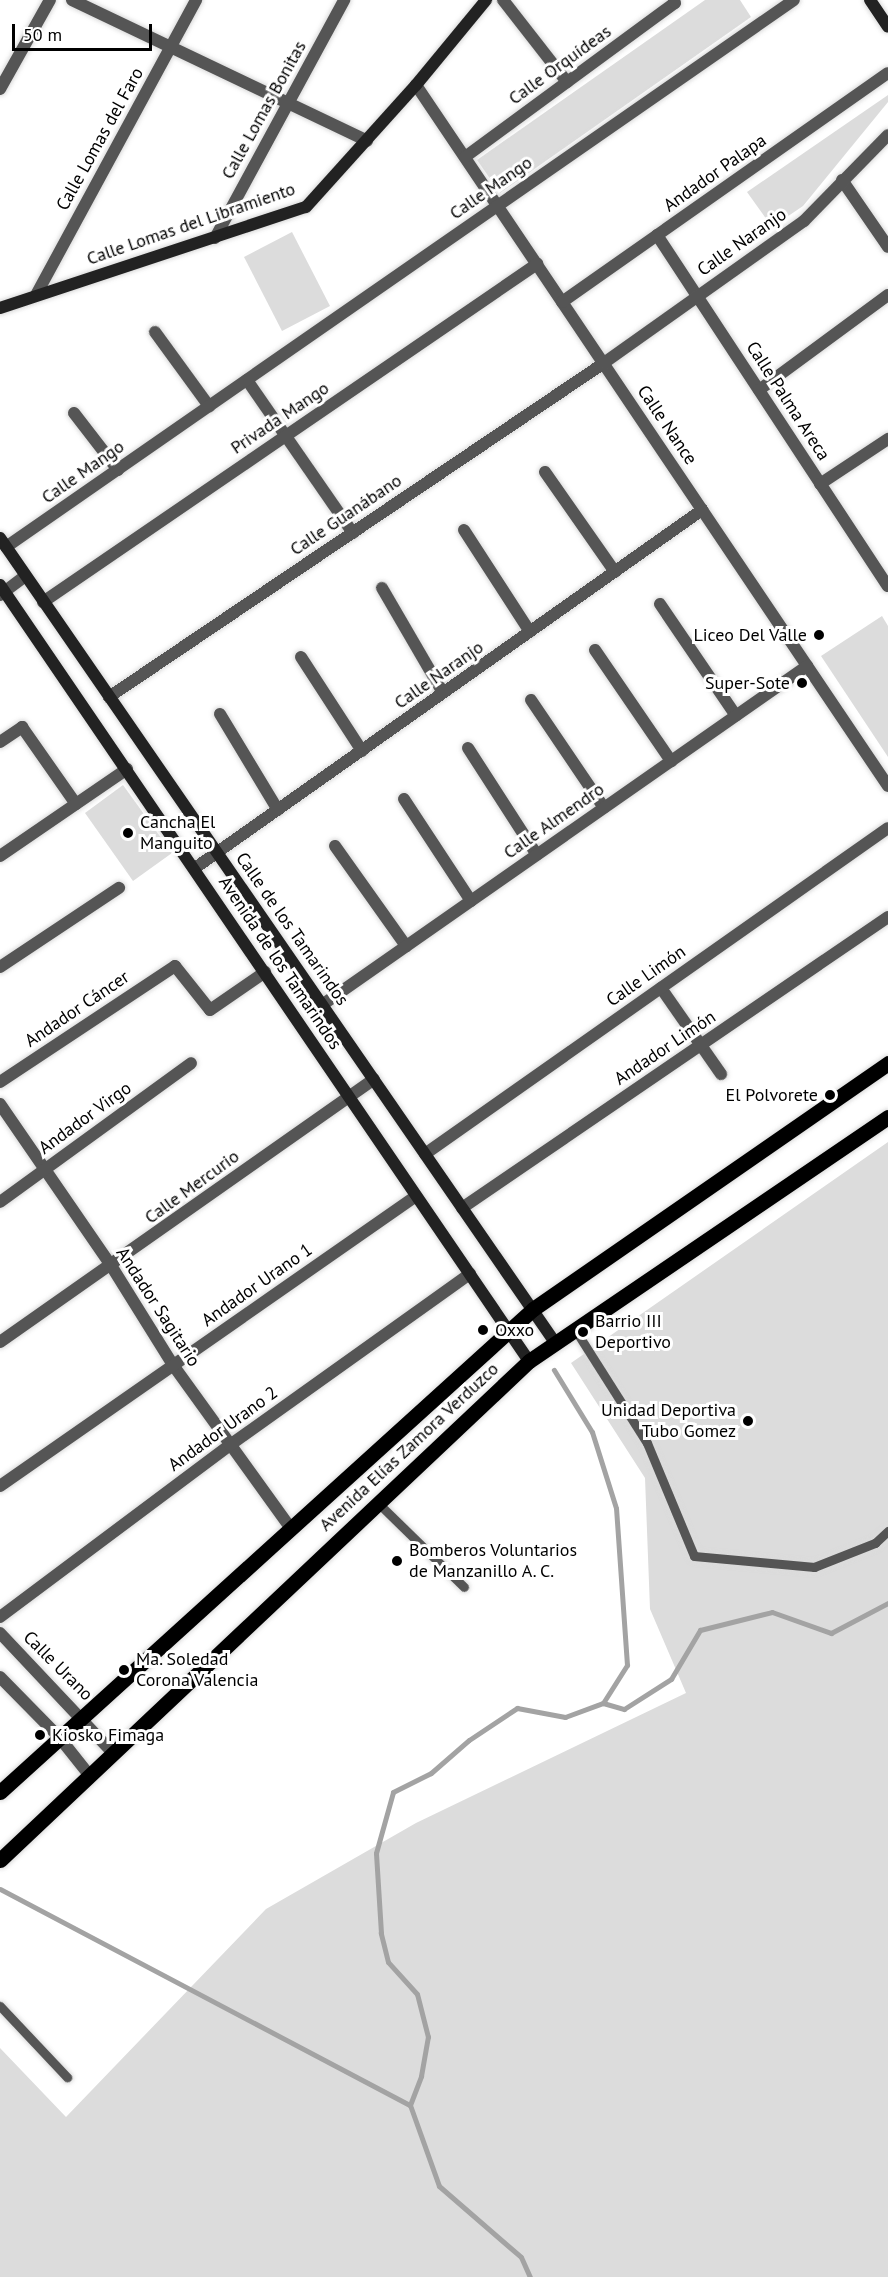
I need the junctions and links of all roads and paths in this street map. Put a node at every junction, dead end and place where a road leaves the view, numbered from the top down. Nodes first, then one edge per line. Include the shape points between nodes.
1 (50, 0) edge
2 (72, 0) edge
3 (196, 0) edge
4 (344, 0) edge
5 (486, 0) edge
6 (503, 0) edge
7 (794, 0) edge
8 (870, 0) edge
9 (674, 1) edge
10 (888, 27) edge
11 (171, 47) junction
12 (888, 73) edge
13 (567, 82) junction
14 (416, 85) junction
15 (0, 89) edge
16 (288, 104) junction
17 (888, 135) edge
18 (367, 141) junction
19 (465, 157) junction
20 (842, 180) junction
21 (498, 206) junction
22 (657, 235) junction
23 (215, 238) junction
24 (888, 247) edge
25 (537, 264) junction
26 (36, 295) junction
27 (697, 295) junction
28 (888, 295) edge
29 (562, 302) junction
30 (0, 308) edge
31 (154, 332) dead end
32 (604, 363) junction
33 (247, 380) junction
34 (759, 390) junction
35 (209, 406) junction
36 (74, 413) dead end
37 (285, 436) junction
38 (888, 439) edge
39 (118, 470) junction
40 (545, 472) dead end
41 (820, 484) junction
42 (702, 510) junction
43 (464, 530) dead end
44 (353, 533) junction
45 (3, 543) edge
46 (615, 572) junction
47 (25, 576) junction
48 (888, 586) edge
49 (382, 588) dead end
50 (1, 591) edge
51 (44, 602) junction
52 (660, 604) dead end
53 (530, 632) junction
54 (595, 650) dead end
55 (301, 657) dead end
56 (807, 666) junction
57 (443, 693) junction
58 (109, 697) junction
59 (531, 700) dead end
60 (220, 714) dead end
61 (736, 716) junction
62 (0, 742) edge
63 (468, 748) dead end
64 (362, 751) junction
65 (671, 761) junction
66 (127, 769) junction
67 (888, 786) edge
68 (404, 799) dead end
69 (76, 804) junction
70 (604, 808) junction
71 (278, 810) junction
72 (888, 828) edge
73 (335, 846) dead end
74 (217, 853) junction
75 (537, 855) junction
76 (0, 856) edge
77 (195, 868) junction
78 (119, 888) dead end
79 (471, 901) junction
80 (888, 917) edge
81 (406, 946) junction
82 (0, 967) edge
83 (265, 972) junction
84 (661, 988) junction
85 (322, 1005) junction
86 (701, 1045) junction
87 (191, 1063) dead end
88 (888, 1063) edge
89 (721, 1074) dead end
90 (374, 1079) junction
91 (0, 1082) edge
92 (349, 1097) junction
93 (0, 1104) edge
94 (888, 1117) edge
95 (425, 1154) junction
96 (45, 1170) junction
97 (416, 1196) junction
98 (0, 1202) edge
99 (462, 1208) junction
100 (112, 1267) junction
101 (470, 1274) junction
102 (533, 1309) junction
103 (574, 1328) junction
104 (508, 1330) junction
105 (554, 1341) junction
106 (0, 1342) edge
107 (529, 1361) junction
108 (173, 1365) junction
109 (230, 1445) junction
110 (0, 1486) edge
111 (378, 1503) junction
112 (290, 1527) junction
113 (888, 1531) edge
114 (464, 1587) dead end
115 (0, 1617) edge
116 (0, 1633) edge
117 (0, 1677) edge
118 (81, 1715) junction
119 (59, 1737) junction
120 (114, 1753) junction
121 (90, 1776) junction
122 (0, 1792) edge
123 (0, 1860) edge
124 (0, 2007) edge
125 (68, 2077) dead end

1 - 15 street
2 - 11 street
3 - 11 street, Calle Lomas del Faro
4 - 16 street, Calle Lomas Bonitas
5 - 14 street, Calle Lomas del Libramiento
6 - 13 street
7 - 21 street, Calle Mango
8 - 10 street
9 - 13 street, Calle Orquídeas
11 - 16 street
11 - 26 street, Calle Lomas del Faro
12 - 22 street, Andador Palapa
13 - 19 street, Calle Orquídeas
14 - 18 street, Calle Lomas del Libramiento
14 - 19 street, Calle Nance
16 - 18 street
16 - 23 street, Calle Lomas Bonitas
17 - 20 street, Calle Naranjo
18 - 23 street, Calle Lomas del Libramiento via 306,207
19 - 21 street, Calle Nance
20 - 24 street
20 - 27 street, Calle Naranjo via 804,221
21 - 25 street, Calle Nance
21 - 33 street, Calle Mango
22 - 27 street, Calle Palma Areca
22 - 29 street, Andador Palapa
23 - 26 street, Calle Lomas del Libramiento
25 - 29 street, Calle Nance
25 - 37 street, Privada Mango
26 - 30 street, Calle Lomas del Libramiento
27 - 32 street, Calle Naranjo
27 - 34 street, Calle Palma Areca
28 - 34 street
29 - 32 street, Calle Nance
31 - 35 street
32 - 42 street, Calle Nance
32 - 44 street, Calle Guanábano
33 - 35 street, Calle Mango
33 - 37 street
34 - 41 street, Calle Palma Areca
35 - 39 street, Calle Mango
36 - 39 street
37 - 44 street
37 - 51 street, Privada Mango
38 - 41 street
39 - 45 street, Calle Mango
40 - 46 street
41 - 48 street, Calle Palma Areca
42 - 46 street, Calle Naranjo
42 - 56 street, Calle Nance
43 - 53 street
44 - 58 street, Calle Guanábano
45 - 47 street, Calle de los Tamarindos
46 - 53 street, Calle Naranjo
47 - 50 street
47 - 51 street, Calle de los Tamarindos
49 - 57 street
50 - 66 street, Avenida de los Tamarindos
51 - 58 street, Calle de los Tamarindos
52 - 61 street
53 - 57 street, Calle Naranjo
54 - 65 street
55 - 64 street
56 - 61 street, Calle Almendro
56 - 67 street, Calle Nance
57 - 64 street, Calle Naranjo
58 - 74 street, Calle de los Tamarindos
59 - 70 street
60 - 71 street
61 - 65 street, Calle Almendro
62 - 69 street via 22,727
63 - 75 street
64 - 71 street, Calle Naranjo
65 - 70 street, Calle Almendro
66 - 69 street
66 - 77 street, Avenida de los Tamarindos
68 - 79 street
69 - 76 street
70 - 75 street, Calle Almendro
71 - 74 street, Calle Naranjo
72 - 84 street, Calle Limón
73 - 81 street
74 - 77 street, Calle Naranjo
74 - 85 street, Calle de los Tamarindos
75 - 79 street, Calle Almendro
77 - 83 street, Avenida de los Tamarindos
78 - 82 street
79 - 81 street, Calle Almendro
80 - 86 street, Andador Limón
81 - 85 street, Calle Almendro
83 - 91 street, Andador Cáncer via 210,1010 175,966
83 - 92 street, Avenida de los Tamarindos
84 - 86 street
84 - 95 street, Calle Limón
85 - 90 street, Calle de los Tamarindos
86 - 89 street
86 - 99 street, Andador Limón
87 - 96 street, Andador Virgo
88 - 102 main road, Avenida Elías Zamora Verduzco
90 - 92 street, Calle Mercurio
90 - 95 street, Calle de los Tamarindos
92 - 97 street, Avenida de los Tamarindos
92 - 100 street, Calle Mercurio
93 - 96 street, Andador Sagitario
94 - 103 main road, Avenida Elías Zamora Verduzco
95 - 99 street, Calle de los Tamarindos
96 - 98 street, Andador Virgo
96 - 100 street, Andador Sagitario
97 - 101 street, Avenida de los Tamarindos
97 - 108 street, Andador Urano 1
99 - 102 street, Calle de los Tamarindos
100 - 106 street, Calle Mercurio
100 - 108 street, Andador Sagitario
101 - 104 street, Avenida de los Tamarindos
101 - 109 street, Andador Urano 2
102 - 104 main road, Avenida Elías Zamora Verduzco
102 - 105 street, Calle de los Tamarindos
103 - 105 main road, Avenida Elías Zamora Verduzco
103 - 113 lane via 647,1443 694,1556 814,1567 874,1543
104 - 107 street, Avenida de los Tamarindos
104 - 112 main road, Avenida Elías Zamora Verduzco
105 - 107 main road, Avenida Elías Zamora Verduzco
107 - 111 main road, Avenida Elías Zamora Verduzco
108 - 109 street, Andador Sagitario
108 - 110 street, Andador Urano 1
109 - 112 street, Andador Sagitario
109 - 115 street, Andador Urano 2
111 - 114 lane
111 - 120 main road, Avenida Elías Zamora Verduzco
112 - 118 main road, Avenida Elías Zamora Verduzco
116 - 118 street, Calle Urano
117 - 119 street
118 - 119 main road, Avenida Elías Zamora Verduzco
118 - 120 street, Calle Urano
119 - 121 street
119 - 122 main road, Avenida Elías Zamora Verduzco
120 - 121 main road, Avenida Elías Zamora Verduzco
121 - 123 main road, Avenida Elías Zamora Verduzco
124 - 125 lane

